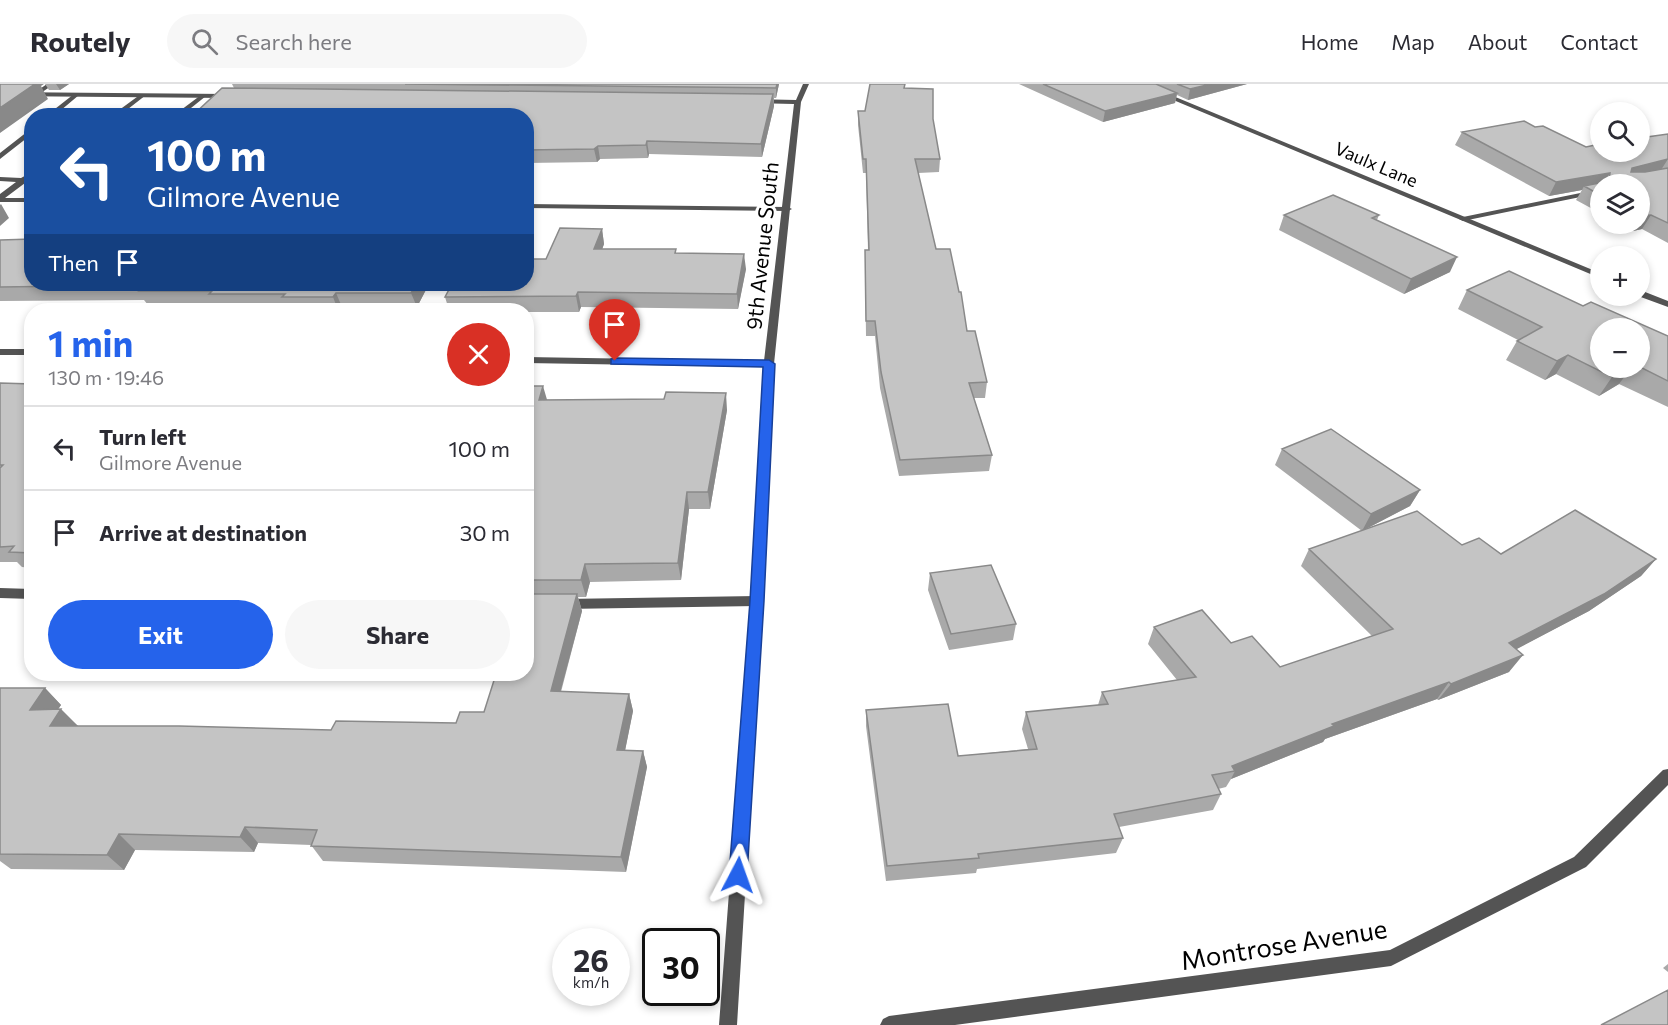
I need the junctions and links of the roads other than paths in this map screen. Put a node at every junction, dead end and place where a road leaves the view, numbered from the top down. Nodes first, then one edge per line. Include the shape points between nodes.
1 (51, 84) edge
2 (806, 84) edge
3 (1138, 84) edge
4 (0, 94) edge
5 (36, 94) junction
6 (76, 95) junction
7 (142, 95) junction
8 (203, 96) junction
9 (237, 96) edge
10 (746, 101) edge
11 (798, 102) junction
12 (59, 108) edge
13 (125, 108) edge
14 (187, 108) edge
15 (24, 137) edge
16 (0, 157) edge
17 (0, 179) edge
18 (22, 181) joint
19 (1590, 193) edge
20 (0, 199) edge
21 (24, 200) edge
22 (534, 206) edge
23 (788, 209) junction
24 (1463, 219) junction
25 (1590, 272) edge
26 (1650, 296) edge
27 (1668, 304) edge
28 (0, 352) edge
29 (24, 352) edge
30 (534, 360) edge
31 (769, 364) junction
32 (0, 593) edge
33 (24, 594) edge
34 (757, 601) junction
35 (551, 604) edge
36 (1668, 775) edge
37 (728, 1025) edge
38 (888, 1025) edge

1 - 5 street
2 - 11 street, 9th Avenue South
3 - 24 street, Vaulx Lane
4 - 5 street
5 - 6 street
6 - 7 street
6 - 12 street
7 - 8 street
7 - 13 street
8 - 9 street
8 - 14 street
10 - 11 street
11 - 23 street, 9th Avenue South
15 - 16 street
17 - 18 street
18 - 20 street
19 - 24 street
20 - 21 street
22 - 23 street
23 - 31 street, 9th Avenue South
24 - 25 street, Vaulx Lane
26 - 27 street
28 - 29 street
30 - 31 street
31 - 34 street, 9th Avenue South
32 - 33 street
34 - 35 street
34 - 37 street, 9th Avenue South
36 - 38 street, Montrose Avenue via 1580,862 1390,958

